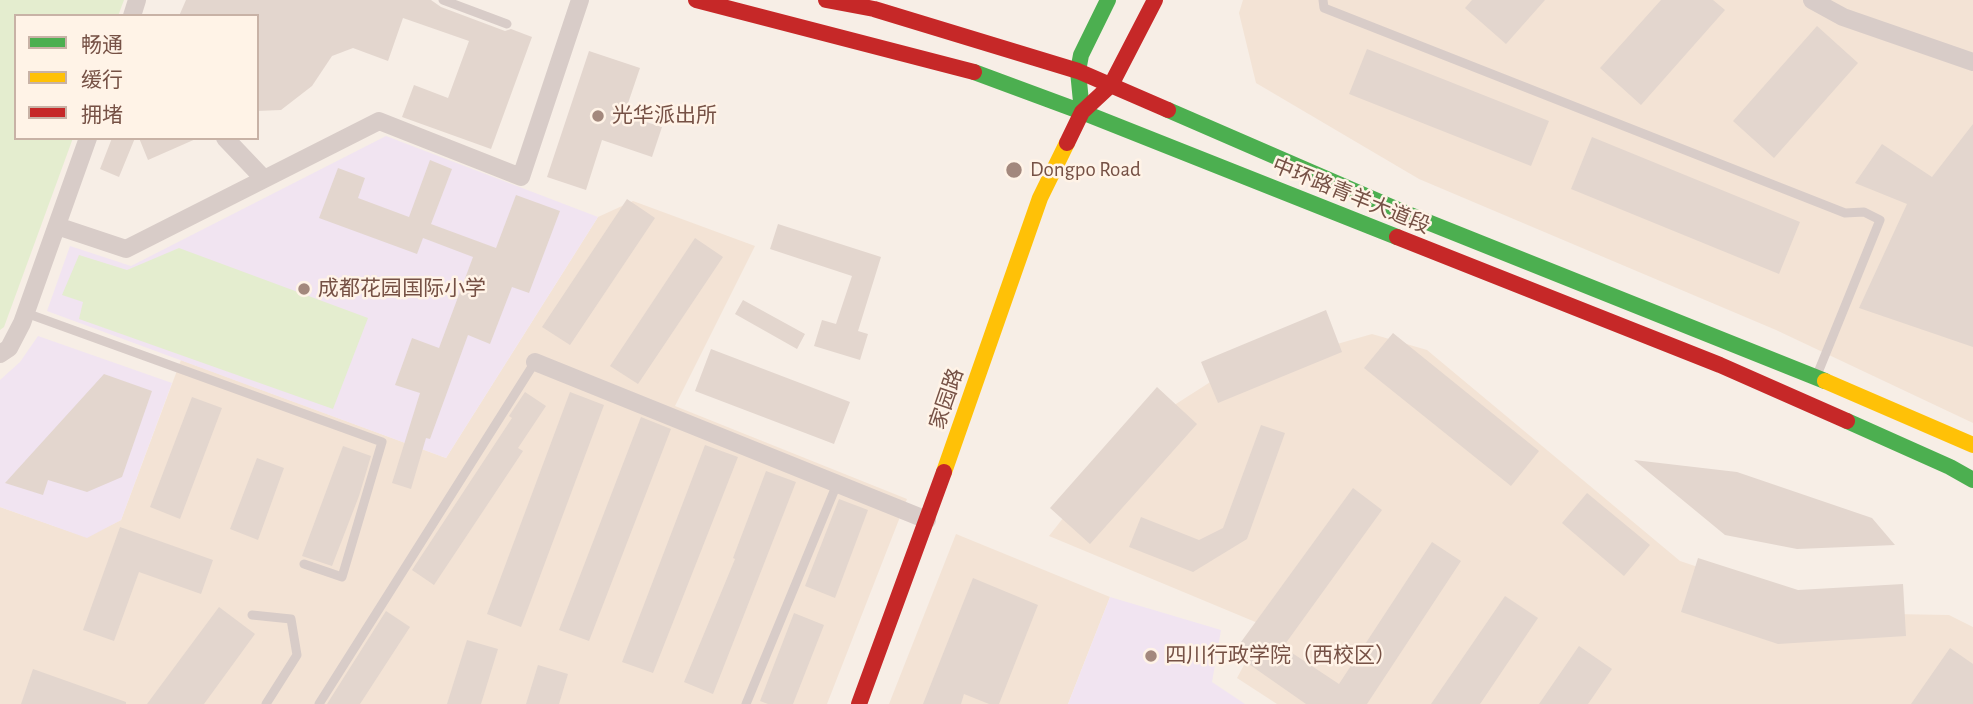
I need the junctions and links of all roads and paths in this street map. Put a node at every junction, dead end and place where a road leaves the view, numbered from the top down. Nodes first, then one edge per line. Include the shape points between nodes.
1 (443, 0) edge
2 (580, 0) edge
3 (696, 0) edge
4 (826, 0) edge
5 (1108, 0) edge
6 (1155, 0) edge
7 (1323, 0) edge
8 (1812, 0) edge
9 (507, 24) dead end
10 (1973, 62) edge
11 (1078, 71) junction
12 (1111, 85) junction
13 (1082, 112) junction
14 (87, 140) edge
15 (227, 140) edge
16 (264, 179) junction
17 (57, 226) junction
18 (26, 313) junction
19 (0, 354) edge
20 (535, 362) joint
21 (1816, 377) junction
22 (1973, 445) edge
23 (1973, 480) edge
24 (836, 484) junction
25 (927, 520) junction
26 (304, 564) dead end
27 (252, 615) dead end
28 (265, 704) edge
29 (319, 704) edge
30 (746, 704) edge
31 (859, 704) edge

1 - 9 lane
2 - 16 street via 522,177 379,121
3 - 13 main road, 中环路青羊大道段 via 963,68
4 - 11 main road, 中环路青羊大道段 via 874,9
5 - 11 main road
6 - 12 main road
7 - 21 lane via 1324,8 1845,213 1864,212 1880,220
8 - 10 street via 1843,17
11 - 12 main road, 中环路青羊大道段
11 - 13 main road
12 - 13 main road
12 - 21 main road, 中环路青羊大道段 via 1410,215
13 - 23 main road, 中环路青羊大道段 via 1720,365
13 - 25 main road, 家园路 via 1040,198
14 - 17 street
15 - 16 street
16 - 17 street via 126,249
17 - 18 street
18 - 19 street via 9,348
18 - 26 lane via 382,442 342,578
20 - 24 street
20 - 29 lane
21 - 22 main road, 中环路青羊大道段
24 - 25 street
24 - 30 lane
25 - 31 main road, 家园路
27 - 28 lane via 291,619 298,655

